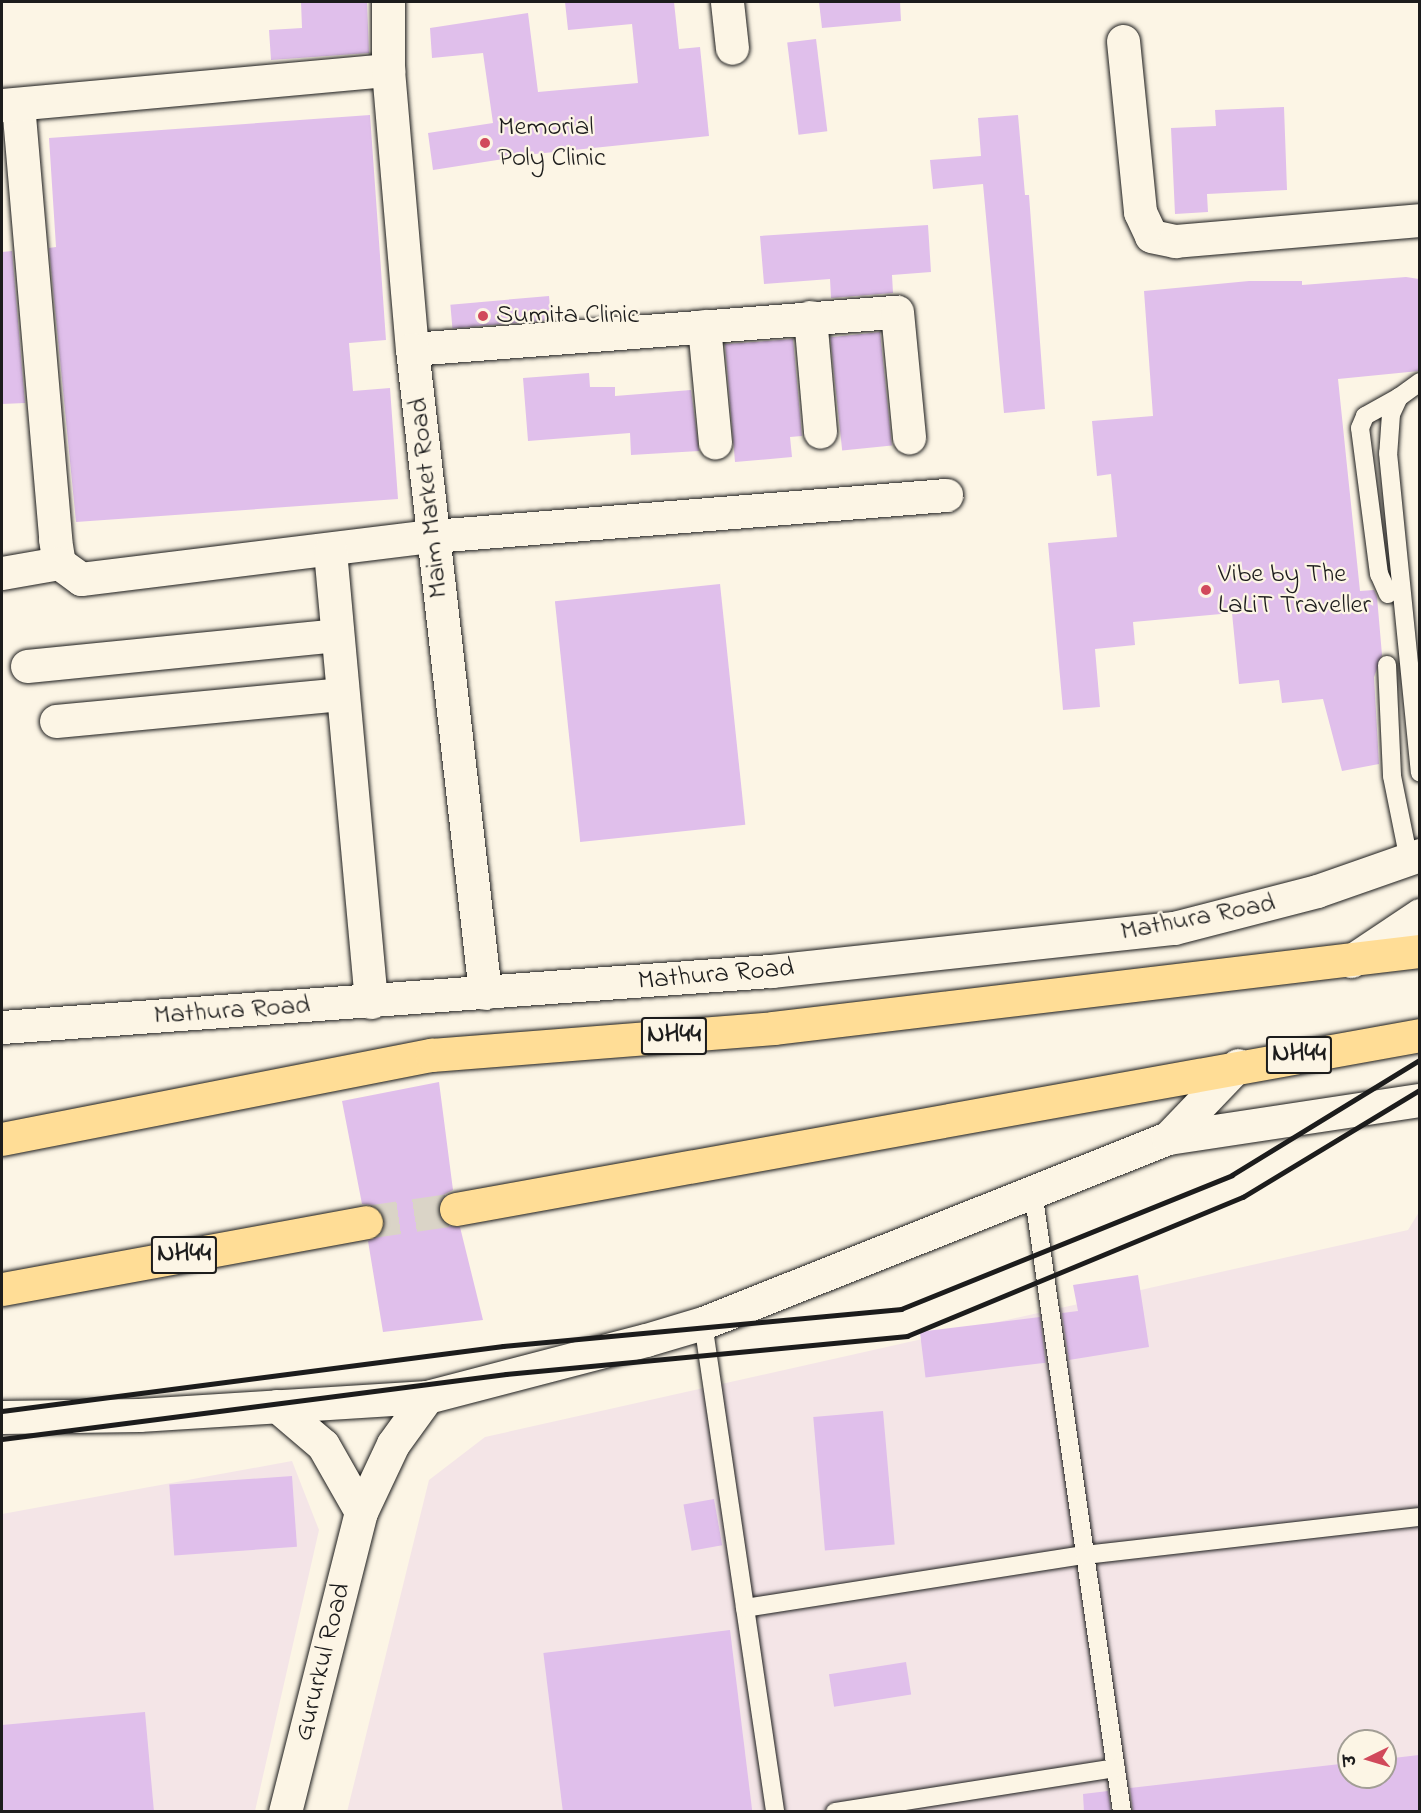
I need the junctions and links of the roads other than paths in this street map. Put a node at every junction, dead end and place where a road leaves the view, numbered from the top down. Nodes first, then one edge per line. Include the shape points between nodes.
1 (388, 2) edge
2 (727, 2) edge
3 (1124, 41) dead end
4 (732, 48) dead end
5 (388, 70) junction
6 (10, 104) edge
7 (1419, 220) edge
8 (810, 317) junction
9 (704, 326) junction
10 (412, 349) junction
11 (1419, 382) edge
12 (1399, 397) junction
13 (820, 432) dead end
14 (909, 437) dead end
15 (715, 442) dead end
16 (946, 495) dead end
17 (433, 536) junction
18 (330, 550) junction
19 (59, 563) junction
20 (2, 573) edge
21 (1388, 594) dead end
22 (336, 635) junction
23 (1387, 665) dead end
24 (27, 666) dead end
25 (341, 694) junction
26 (56, 721) dead end
27 (1419, 772) edge
28 (1414, 857) edge
29 (1419, 915) edge
30 (1419, 951) edge
31 (1351, 961) junction
32 (485, 993) junction
33 (371, 1002) junction
34 (2, 1027) edge
35 (1419, 1035) edge
36 (1238, 1065) junction
37 (1419, 1101) edge
38 (1168, 1138) junction
39 (2, 1139) edge
40 (1033, 1191) junction
41 (456, 1209) tunnel mouth
42 (366, 1222) tunnel mouth
43 (2, 1289) edge
44 (704, 1323) junction
45 (427, 1397) junction
46 (277, 1406) junction
47 (2, 1417) edge
48 (361, 1512) junction
49 (1419, 1517) edge
50 (1085, 1555) junction
51 (745, 1608) junction
52 (1116, 1768) junction
53 (285, 1812) edge
54 (775, 1812) edge
55 (836, 1812) edge
56 (1122, 1812) edge

1 - 5 street, Maim Market Road
2 - 4 street
3 - 7 street via 1140,212 1150,236 1175,241
5 - 6 street
5 - 10 street, Maim Market Road
6 - 19 street
8 - 9 street
8 - 13 street
8 - 14 street via 897,312
9 - 10 street
9 - 15 street
10 - 17 street, Maim Market Road
11 - 12 lane
12 - 21 lane via 1365,416 1360,429 1379,574
12 - 27 lane via 1391,414 1388,453
16 - 17 street
17 - 18 street
17 - 32 street, Maim Market Road
18 - 19 street via 81,579
18 - 22 street
19 - 20 street
22 - 24 street
22 - 25 street
23 - 28 lane via 1392,776
25 - 26 street
25 - 33 street
28 - 32 street, Mathura Road via 1317,891 1174,928 771,971
29 - 31 street
30 - 31 highway, Mathura Road / NH44
31 - 39 highway, Mathura Road / NH44 via 773,1028 432,1055
32 - 33 street, Mathura Road
33 - 34 street, Mathura Road
35 - 36 highway, NH44
36 - 38 street
36 - 41 highway, NH44
37 - 38 street
38 - 40 street
40 - 44 street
40 - 50 lane
42 - 43 highway, NH44
44 - 45 street
44 - 51 lane
45 - 46 street
45 - 48 street, Gururkul Road via 385,1458
46 - 47 street
46 - 48 street via 323,1445
48 - 53 street, Gururkul Road
49 - 50 lane
50 - 51 lane
50 - 52 lane
51 - 54 lane
52 - 55 lane
52 - 56 lane

